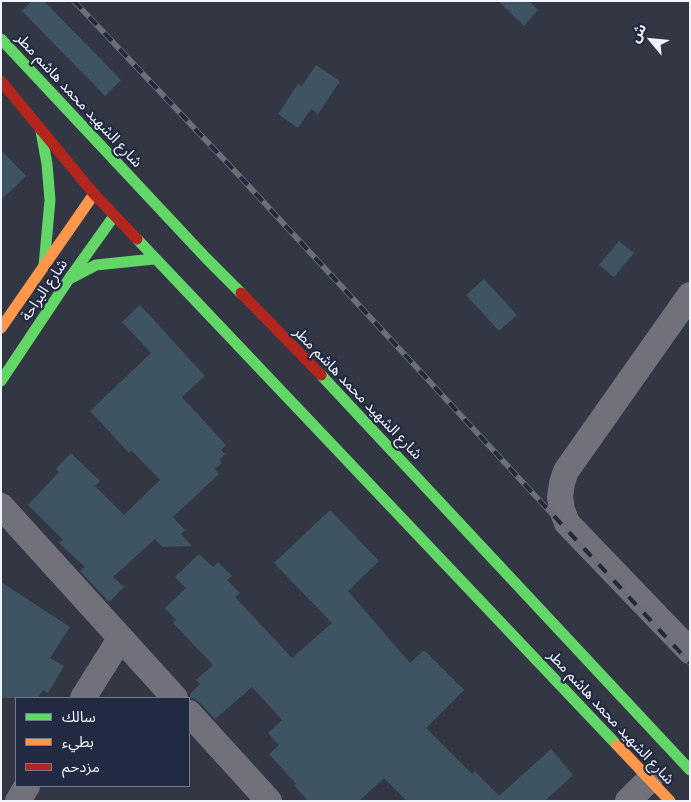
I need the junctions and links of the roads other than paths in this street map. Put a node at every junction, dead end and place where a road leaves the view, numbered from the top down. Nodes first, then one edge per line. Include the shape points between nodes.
1 (1, 38) edge
2 (1, 81) edge
3 (42, 131) junction
4 (94, 194) junction
5 (114, 216) junction
6 (154, 259) junction
7 (44, 266) junction
8 (69, 279) junction
9 (690, 295) edge
10 (1, 328) edge
11 (1, 381) edge
12 (1, 506) edge
13 (120, 639) junction
14 (690, 651) edge
15 (84, 697) edge
16 (174, 697) edge
17 (190, 714) edge
18 (690, 770) edge
19 (650, 779) junction
20 (26, 787) edge
21 (258, 796) edge
22 (18, 801) edge
23 (628, 801) edge
24 (670, 801) edge

1 - 18 main road, شارع الشهيد محمد هاشم مطر
2 - 3 main road, شارع الشهيد محمد هاشم مطر
3 - 4 main road, شارع الشهيد محمد هاشم مطر
3 - 7 main road via 50,200
4 - 5 main road, شارع الشهيد محمد هاشم مطر
4 - 7 main road, شارع البراحة
5 - 6 main road, شارع الشهيد محمد هاشم مطر
5 - 8 main road, شارع البراحة
6 - 8 main road via 96,265
6 - 19 main road, شارع الشهيد محمد هاشم مطر
7 - 10 main road, شارع البراحة
8 - 11 main road, شارع البراحة
9 - 14 street via 566,471 560,497 567,522
12 - 13 street
13 - 15 street
13 - 16 street
17 - 21 street
19 - 23 street
19 - 24 main road, شارع الشهيد محمد هاشم مطر
20 - 22 street

